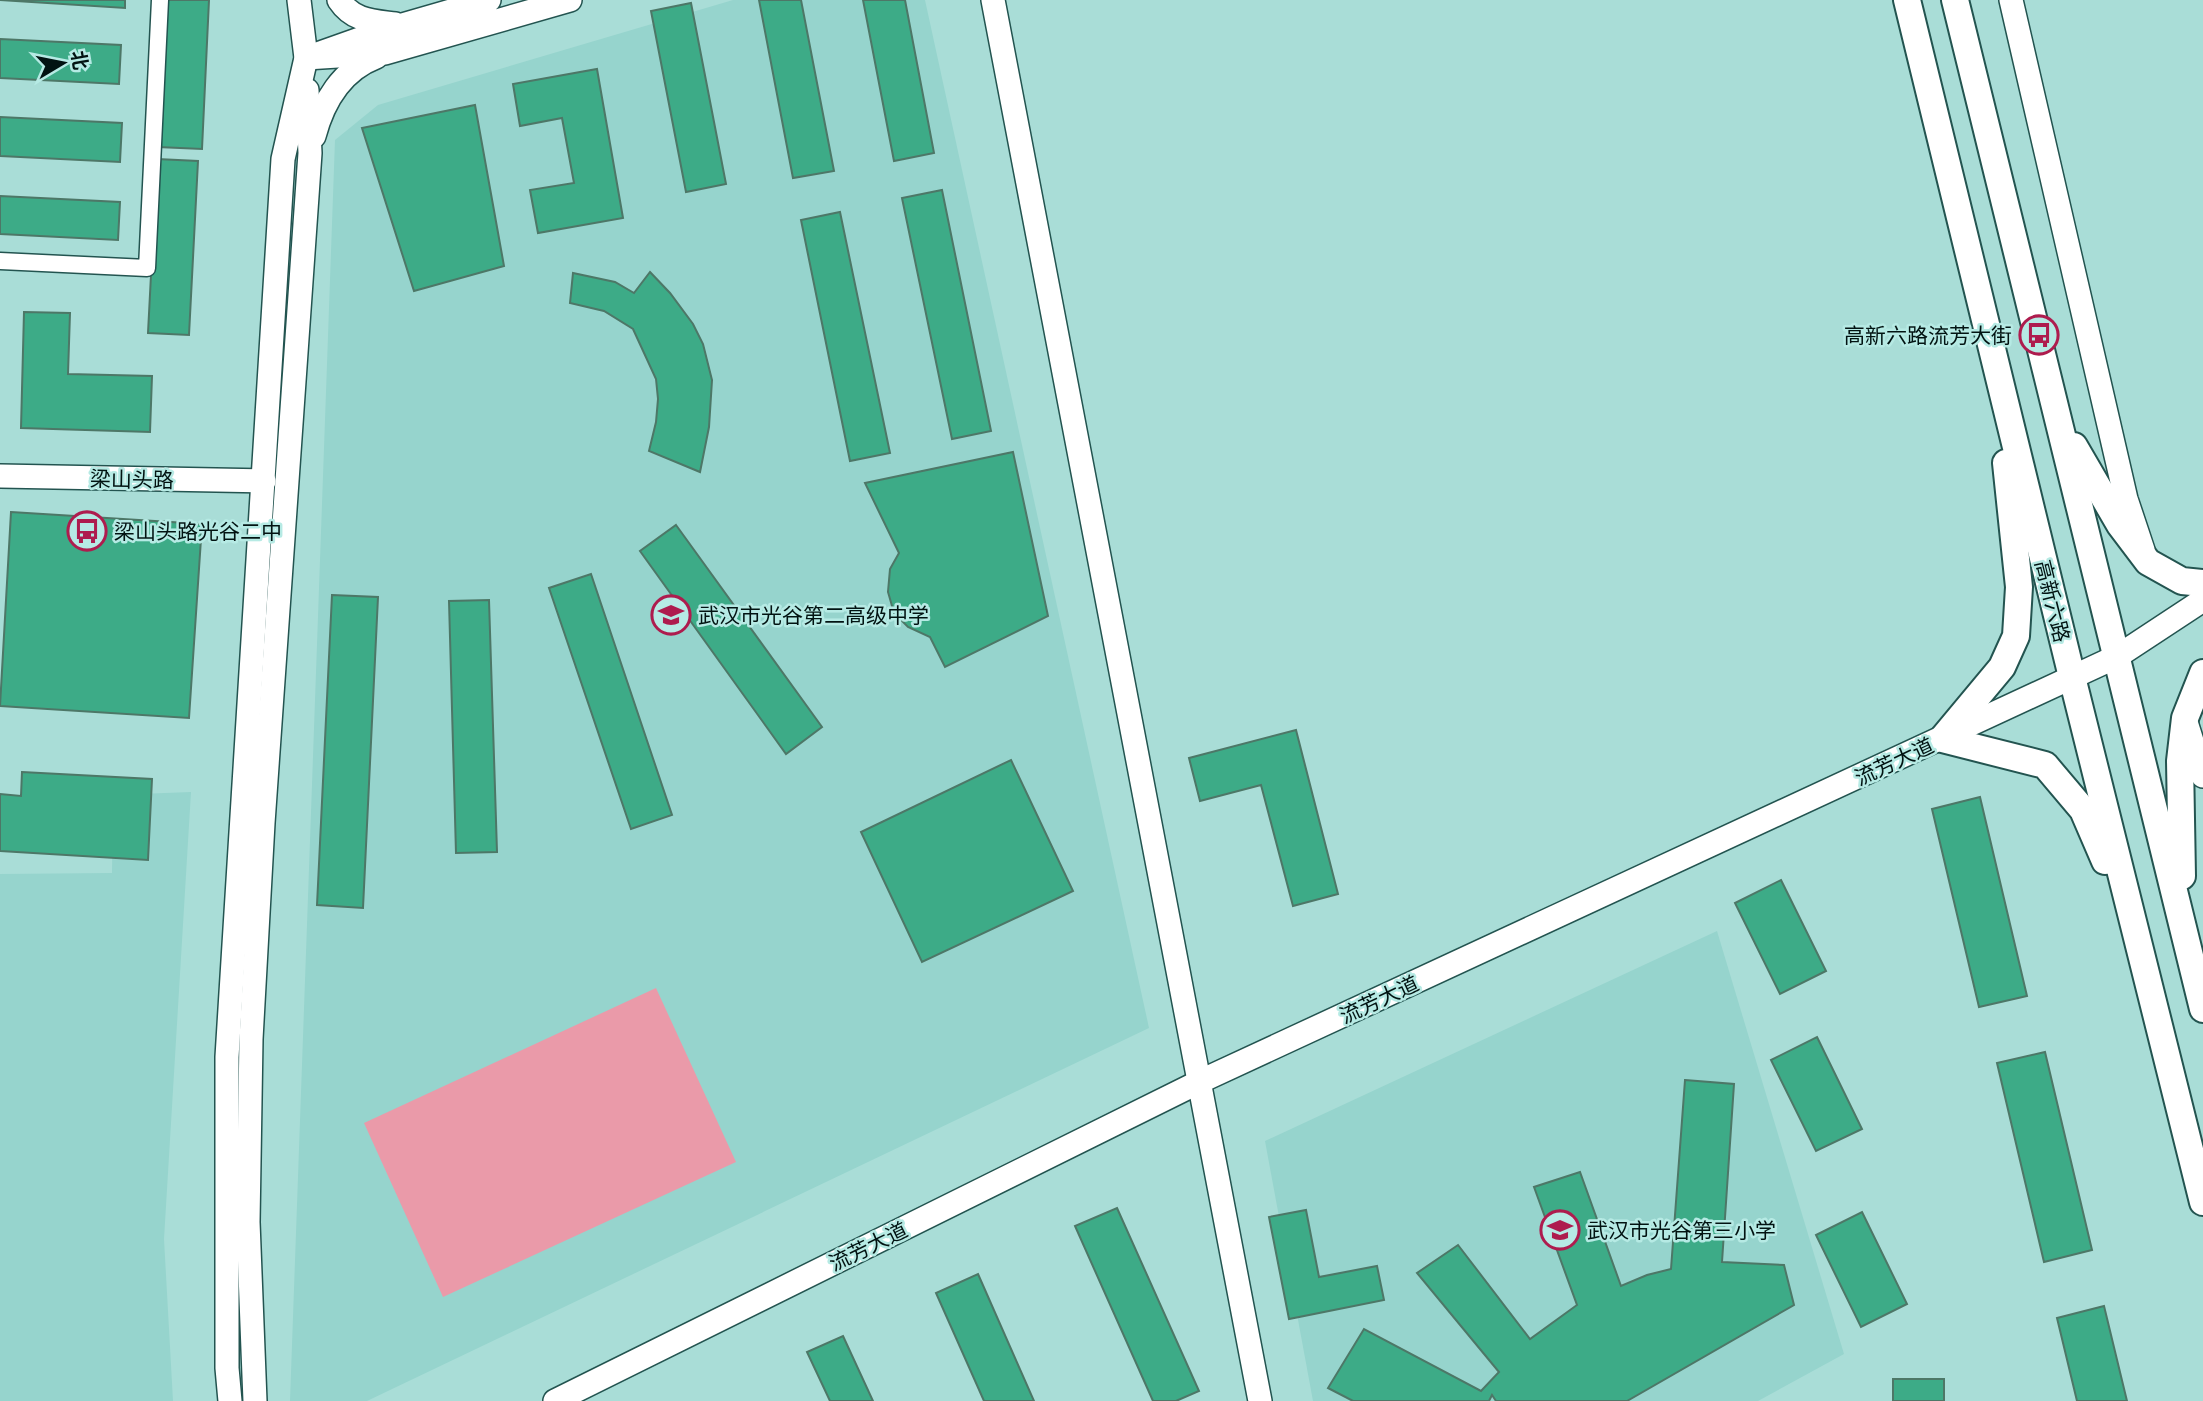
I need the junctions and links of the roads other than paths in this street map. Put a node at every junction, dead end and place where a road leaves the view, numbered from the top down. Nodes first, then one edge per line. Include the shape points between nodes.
1 (160, 0) edge
2 (299, 0) edge
3 (317, 0) edge
4 (339, 0) edge
5 (489, 0) edge
6 (570, 0) edge
7 (993, 0) edge
8 (1907, 0) edge
9 (1955, 0) edge
10 (2011, 0) edge
11 (401, 25) junction
12 (397, 49) junction
13 (306, 58) junction
14 (310, 153) junction
15 (0, 261) edge
16 (1996, 365) junction
17 (2060, 421) junction
18 (0, 476) edge
19 (264, 481) junction
20 (2148, 562) junction
21 (2203, 583) edge
22 (2203, 600) edge
23 (2118, 656) junction
24 (2203, 673) edge
25 (2072, 677) junction
26 (2185, 718) junction
27 (1942, 739) junction
28 (2203, 776) edge
29 (2183, 927) junction
30 (2136, 933) junction
31 (2203, 1009) edge
32 (1201, 1081) junction
33 (2203, 1202) edge
34 (230, 1401) edge
35 (255, 1401) edge
36 (555, 1401) edge
37 (1260, 1401) edge

1 - 15 street via 147,268
2 - 13 main road
3 - 13 main road
4 - 11 main road via 347,12 364,20
5 - 11 main road
6 - 12 main road
7 - 32 main road
8 - 16 main road, 高新六路
9 - 17 main road
10 - 20 main road via 2126,499
11 - 13 main road
12 - 13 main road
12 - 14 main road via 347,73 320,114
13 - 14 main road
13 - 19 main road via 283,159
14 - 35 main road via 251,1039 248,1222
16 - 25 main road, 高新六路
16 - 27 main road via 2019,587 2016,636 2002,667
17 - 20 main road via 2120,525
17 - 23 main road
18 - 19 main road, 梁山头路
19 - 34 main road via 227,1057
20 - 21 main road via 2182,581
22 - 23 main road, 流芳大道
23 - 25 main road, 流芳大道
23 - 29 main road
24 - 26 main road
25 - 27 main road, 流芳大道
25 - 30 main road, 高新六路
26 - 28 main road
26 - 29 main road via 2180,761
27 - 30 main road via 2045,765 2082,810
27 - 32 main road, 流芳大道
29 - 31 main road
30 - 33 main road, 高新六路
32 - 36 main road, 流芳大道
32 - 37 main road

